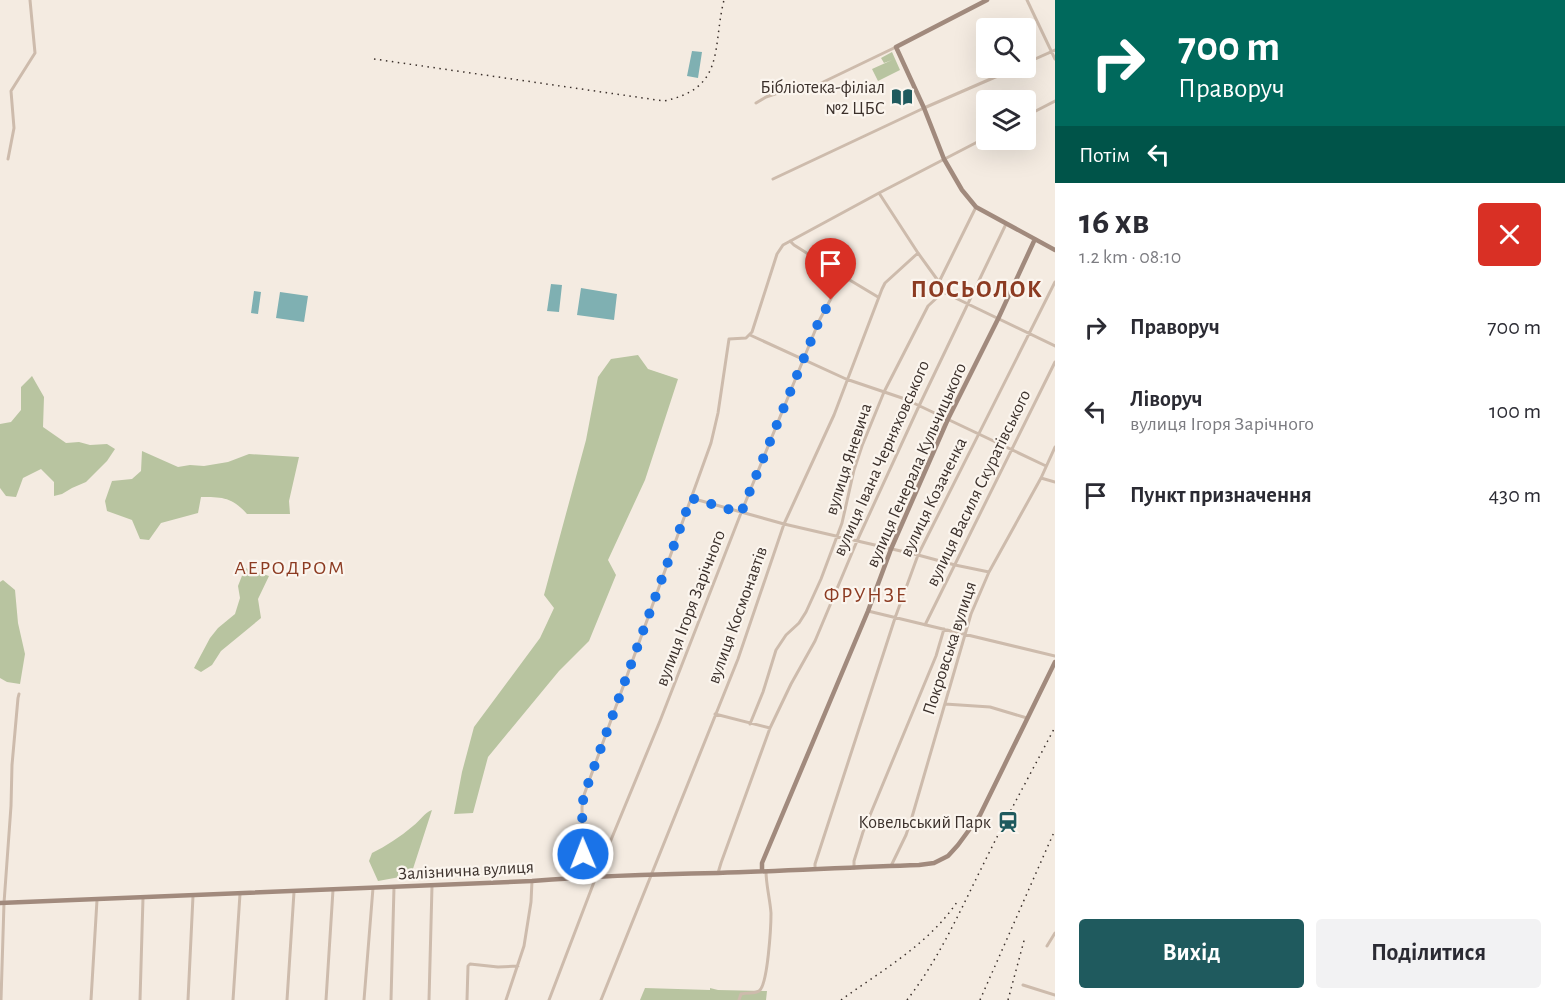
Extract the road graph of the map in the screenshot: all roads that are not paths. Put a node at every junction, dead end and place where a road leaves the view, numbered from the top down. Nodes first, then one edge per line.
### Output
1 (30, 0) edge
2 (987, 0) edge
3 (1028, 0) edge
4 (896, 47) junction
5 (1053, 51) edge
6 (1036, 59) edge
7 (1055, 59) edge
8 (993, 78) edge
9 (1055, 101) edge
10 (756, 102) dead end
11 (924, 108) junction
12 (1036, 111) edge
13 (976, 142) edge
14 (8, 159) dead end
15 (944, 159) junction
16 (773, 179) dead end
17 (879, 193) junction
18 (976, 207) junction
19 (1006, 224) junction
20 (1035, 239) junction
21 (790, 241) junction
22 (1055, 250) edge
23 (918, 253) junction
24 (843, 276) junction
25 (939, 282) junction
26 (1055, 282) edge
27 (943, 292) junction
28 (879, 297) junction
29 (968, 304) junction
30 (998, 319) junction
31 (1030, 334) junction
32 (750, 335) junction
33 (1055, 346) edge
34 (803, 360) junction
35 (1055, 362) edge
36 (846, 379) junction
37 (884, 392) junction
38 (919, 406) junction
39 (948, 419) junction
40 (979, 434) junction
41 (1055, 447) edge
42 (1012, 450) junction
43 (1046, 466) junction
44 (1041, 478) junction
45 (1055, 482) edge
46 (691, 498) junction
47 (741, 513) junction
48 (784, 524) junction
49 (837, 536) junction
50 (857, 541) junction
51 (891, 549) junction
52 (918, 555) junction
53 (955, 565) junction
54 (989, 572) junction
55 (867, 611) junction
56 (895, 618) junction
57 (925, 625) junction
58 (944, 629) junction
59 (966, 634) junction
60 (1055, 656) edge
61 (1055, 662) edge
62 (19, 694) dead end
63 (945, 704) junction
64 (715, 714) junction
65 (1028, 719) junction
66 (750, 724) junction
67 (770, 728) junction
68 (891, 866) junction
69 (854, 868) junction
70 (815, 869) junction
71 (764, 871) junction
72 (718, 873) junction
73 (651, 874) junction
74 (583, 877) junction
75 (596, 877) junction
76 (532, 881) junction
77 (432, 885) junction
78 (394, 887) junction
79 (373, 888) junction
80 (333, 890) junction
81 (294, 892) junction
82 (240, 894) junction
83 (193, 896) junction
84 (143, 897) junction
85 (97, 900) junction
86 (2, 903) edge
87 (1055, 933) edge
88 (1047, 946) dead end
89 (518, 966) junction
90 (1023, 985) dead end
91 (1055, 995) edge
92 (1, 1000) edge
93 (91, 1000) edge
94 (140, 1000) edge
95 (188, 1000) edge
96 (233, 1000) edge
97 (287, 1000) edge
98 (326, 1000) edge
99 (364, 1000) edge
100 (391, 1000) edge
101 (429, 1000) edge
102 (467, 1000) edge
103 (506, 1000) edge
104 (549, 1000) edge
105 (601, 1000) edge
106 (739, 1000) edge

1 - 14 street
2 - 4 street
3 - 5 street
4 - 10 street
4 - 11 street
5 - 6 street
5 - 7 street
8 - 11 street
9 - 12 street
11 - 15 street
11 - 16 street
13 - 15 street
15 - 17 street
15 - 18 street
17 - 21 street
17 - 23 street
18 - 19 street
18 - 25 street
19 - 20 street
19 - 29 street, вулиця Івана Черняховського
20 - 22 street
20 - 30 street, вулиця Генерала Кульчицького
21 - 24 street
21 - 32 street
23 - 25 street
23 - 28 street, вулиця Космонавтів
24 - 28 street
24 - 34 street, вулиця Ігоря Зарічного
25 - 27 street
26 - 31 street, вулиця Козаченка
27 - 29 street
27 - 37 street, вулиця Яневича
28 - 36 street, вулиця Космонавтів
29 - 30 street
29 - 38 street, вулиця Івана Черняховського
30 - 31 street
30 - 39 street, вулиця Генерала Кульчицького
31 - 33 street
31 - 40 street, вулиця Козаченка
32 - 34 street
32 - 46 street
34 - 36 street
34 - 47 street, вулиця Ігоря Зарічного
35 - 42 street, вулиця Василя Скуратівського
36 - 37 street
36 - 48 street, вулиця Космонавтів
37 - 38 street
37 - 49 street, вулиця Яневича
38 - 39 street
38 - 50 street, вулиця Івана Черняховського
39 - 40 street
39 - 51 street, вулиця Генерала Кульчицького
40 - 42 street
40 - 52 street, вулиця Козаченка
41 - 43 street, Покровська вулиця
42 - 43 street
42 - 53 street, вулиця Василя Скуратівського
43 - 44 street, Покровська вулиця
44 - 45 street
44 - 54 street, Покровська вулиця
46 - 47 street
46 - 74 street
47 - 48 street
47 - 75 street, вулиця Ігоря Зарічного
48 - 49 street
48 - 64 street, вулиця Космонавтів
49 - 50 street
49 - 66 street, вулиця Яневича
50 - 51 street
50 - 67 street, вулиця Івана Черняховського
51 - 52 street
51 - 55 street, вулиця Генерала Кульчицького
52 - 53 street
52 - 56 street, вулиця Козаченка
53 - 54 street
53 - 57 street, вулиця Василя Скуратівського
54 - 59 street, Покровська вулиця
55 - 56 street
55 - 71 street, вулиця Генерала Кульчицького
56 - 57 street
56 - 70 street, вулиця Козаченка
57 - 58 street
58 - 59 street
58 - 69 street
59 - 60 street
59 - 63 street, Покровська вулиця
61 - 65 street
62 - 86 street
63 - 65 street
63 - 68 street, Покровська вулиця
64 - 66 street
64 - 73 street, вулиця Космонавтів
65 - 68 street, Залізнична вулиця
66 - 67 street
67 - 72 street, вулиця Івана Черняховського
68 - 69 street, Залізнична вулиця
69 - 70 street, Залізнична вулиця
70 - 71 street, Залізнична вулиця
71 - 72 street, Залізнична вулиця
71 - 106 street
72 - 73 street, Залізнична вулиця
73 - 75 street, Залізнична вулиця
73 - 105 street, вулиця Космонавтів
74 - 75 street, Залізнична вулиця
74 - 76 street, Залізнична вулиця
75 - 104 street, вулиця Ігоря Зарічного
76 - 77 street, Залізнична вулиця
76 - 89 street
77 - 78 street, Залізнична вулиця
77 - 101 street
78 - 79 street, Залізнична вулиця
78 - 100 street
79 - 80 street, Залізнична вулиця
79 - 99 street
80 - 81 street, Залізнична вулиця
80 - 98 street
81 - 82 street, Залізнична вулиця
81 - 97 street
82 - 83 street, Залізнична вулиця
82 - 96 street
83 - 84 street, Залізнична вулиця
83 - 95 street
84 - 85 street, Залізнична вулиця
84 - 94 street
85 - 86 street, Залізнична вулиця
85 - 93 street
86 - 92 street
87 - 88 street
89 - 102 street
89 - 103 street
90 - 91 street

